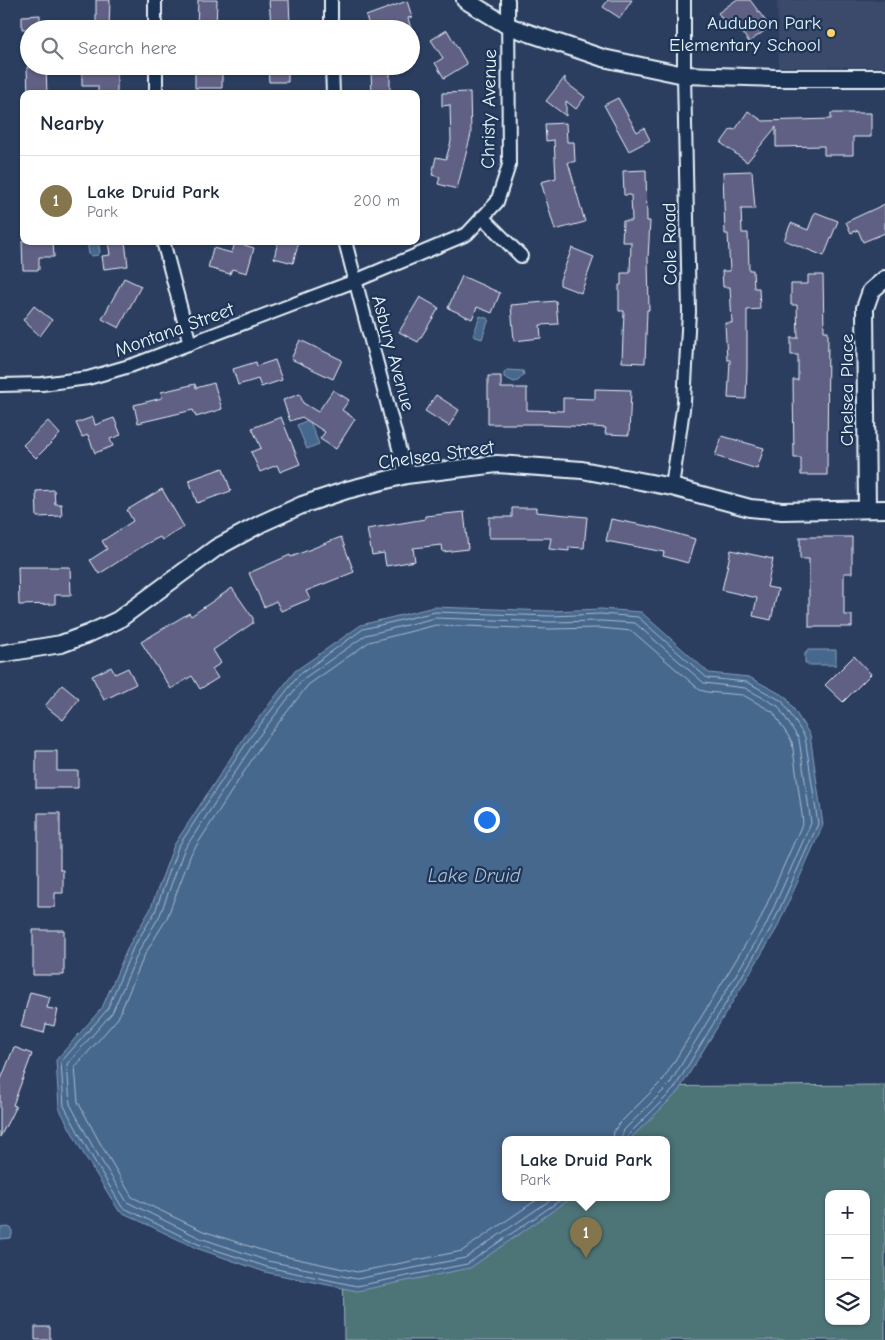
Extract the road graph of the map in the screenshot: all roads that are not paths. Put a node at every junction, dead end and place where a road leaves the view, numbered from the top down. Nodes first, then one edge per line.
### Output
1 (155, 0) edge
2 (331, 0) edge
3 (465, 0) edge
4 (508, 0) edge
5 (684, 0) edge
6 (155, 20) edge
7 (332, 20) edge
8 (508, 26) junction
9 (156, 75) edge
10 (332, 75) edge
11 (684, 75) junction
12 (885, 78) edge
13 (156, 90) edge
14 (333, 90) edge
15 (482, 217) junction
16 (164, 245) edge
17 (345, 245) edge
18 (521, 256) dead end
19 (885, 278) edge
20 (355, 281) junction
21 (190, 344) junction
22 (0, 385) edge
23 (406, 475) junction
24 (672, 487) junction
25 (867, 509) junction
26 (885, 509) edge
27 (0, 654) edge

1 - 6 street
2 - 7 street
3 - 8 street
4 - 8 street, Christy Avenue
5 - 11 street, Cole Road
8 - 11 street
8 - 15 street, Christy Avenue
9 - 13 street
10 - 14 street
11 - 12 street
11 - 24 street, Cole Road
15 - 18 street
15 - 20 street, Christy Avenue
16 - 21 street
17 - 20 street, Asbury Avenue
19 - 25 street, Chelsea Place
20 - 21 street, Montana Street
20 - 23 street, Asbury Avenue
21 - 22 street, Montana Street
23 - 24 street, Chelsea Street
23 - 27 street, Chelsea Street
24 - 25 street, Chelsea Street
25 - 26 street, Chelsea Street

